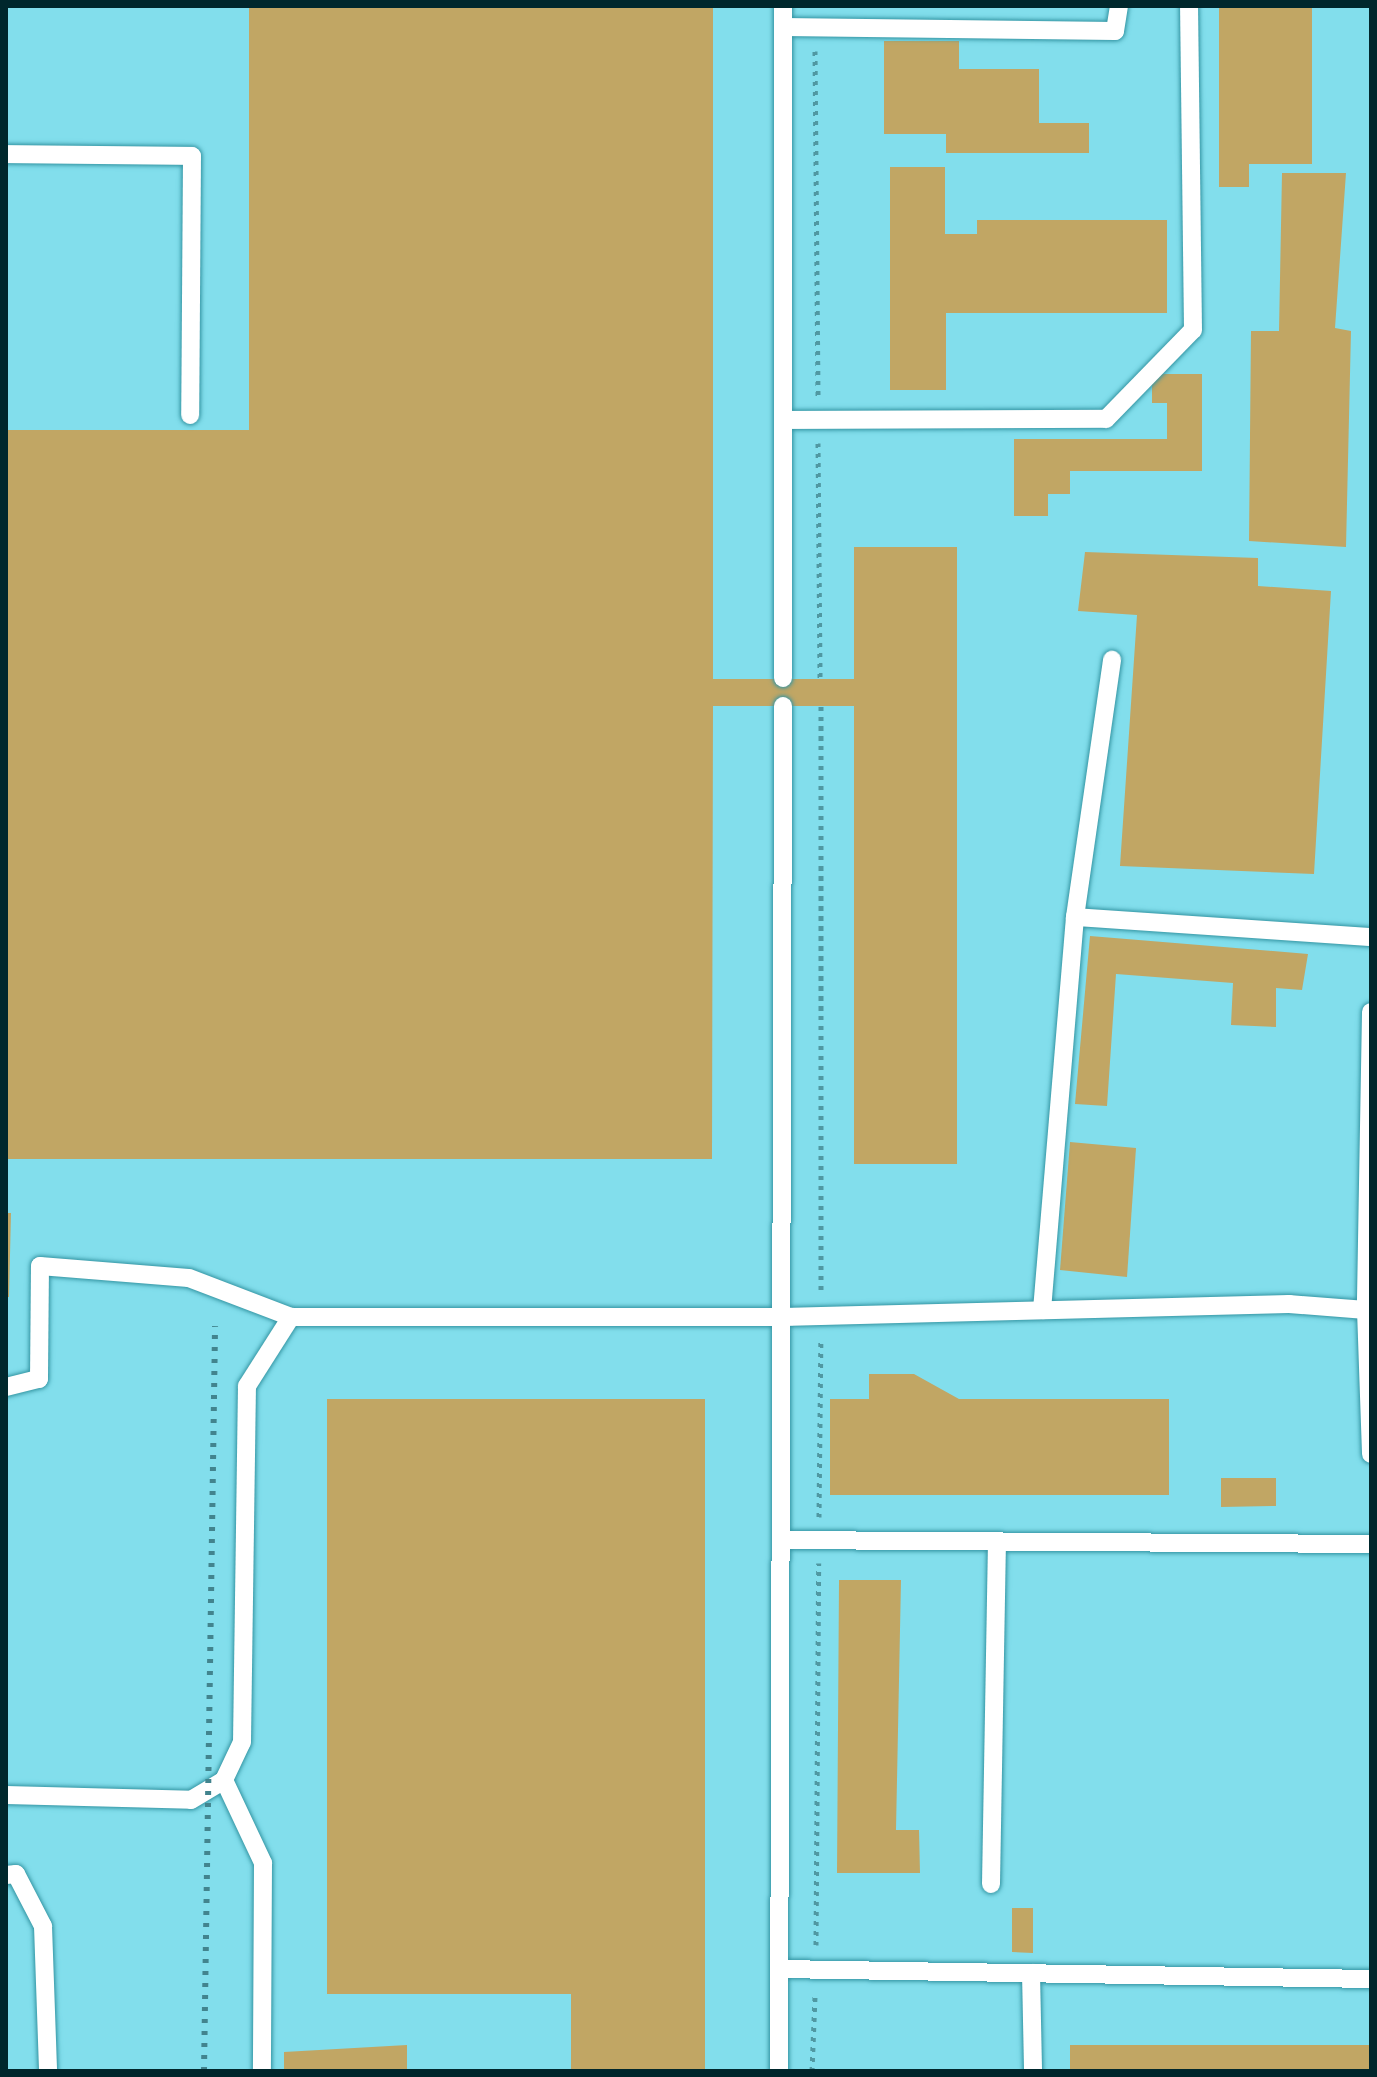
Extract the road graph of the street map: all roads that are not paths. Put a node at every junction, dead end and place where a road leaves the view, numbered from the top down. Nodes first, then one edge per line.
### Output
1 (783, 6) edge
2 (1119, 6) edge
3 (1189, 6) edge
4 (783, 27) junction
5 (6, 154) edge
6 (190, 415) dead end
7 (783, 420) junction
8 (1112, 660) dead end
9 (783, 678) dead end
10 (783, 706) dead end
11 (1075, 917) junction
12 (1371, 937) edge
13 (1371, 1012) edge
14 (1042, 1310) junction
15 (1369, 1312) edge
16 (291, 1317) junction
17 (782, 1317) junction
18 (6, 1387) edge
19 (1371, 1454) edge
20 (782, 1540) junction
21 (997, 1541) junction
22 (1371, 1544) edge
23 (224, 1780) junction
24 (6, 1795) edge
25 (6, 1875) edge
26 (991, 1884) dead end
27 (780, 1969) junction
28 (1031, 1973) junction
29 (1371, 1979) edge
30 (48, 2071) edge
31 (262, 2071) edge
32 (779, 2071) edge
33 (1033, 2071) edge

1 - 4 lane
2 - 4 lane
3 - 7 lane
4 - 7 lane
5 - 6 lane
7 - 9 lane
8 - 11 lane
10 - 17 lane
11 - 12 lane
11 - 14 lane
13 - 15 lane
14 - 15 lane
14 - 17 lane
15 - 19 lane
16 - 17 lane
16 - 18 lane
16 - 23 lane
17 - 20 lane
20 - 21 lane
20 - 27 lane
21 - 22 lane
21 - 26 lane
23 - 24 lane
23 - 31 lane
25 - 30 lane
27 - 28 lane
27 - 32 lane
28 - 29 lane
28 - 33 lane

